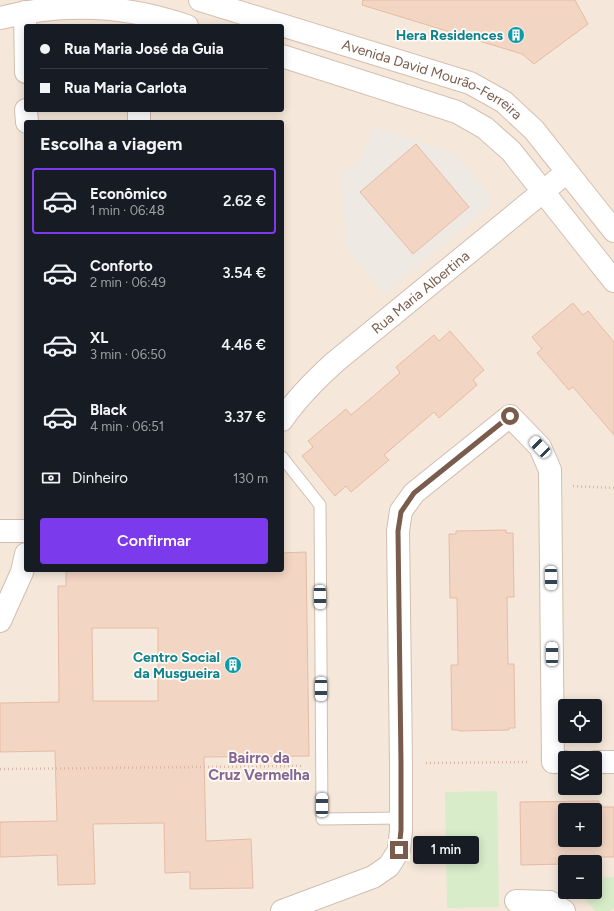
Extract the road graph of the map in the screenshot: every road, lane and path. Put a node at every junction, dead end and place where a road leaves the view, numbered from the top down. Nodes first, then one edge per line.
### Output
1 (200, 0) edge
2 (25, 12) junction
3 (0, 18) edge
4 (25, 24) edge
5 (180, 24) edge
6 (279, 24) edge
7 (284, 26) edge
8 (284, 57) edge
9 (567, 172) junction
10 (542, 192) junction
11 (614, 231) edge
12 (614, 281) edge
13 (284, 417) edge
14 (284, 460) edge
15 (551, 486) junction
16 (614, 488) edge
17 (0, 531) edge
18 (24, 531) edge
19 (24, 563) edge
20 (0, 621) edge
21 (559, 751) edge
22 (558, 762) edge
23 (602, 762) edge
24 (614, 762) edge
25 (401, 763) junction
26 (322, 765) junction
27 (0, 769) edge
28 (401, 818) junction
29 (516, 901) dead end
30 (282, 911) edge
31 (564, 911) edge

1 - 6 street, Avenida David Mourão-Ferreira
2 - 3 street
2 - 4 street
2 - 5 street
7 - 9 street, Avenida David Mourão-Ferreira
8 - 10 street, Avenida David Mourão-Ferreira
9 - 10 street, Rua Maria Albertina
9 - 11 street, Avenida David Mourão-Ferreira
10 - 12 street, Avenida David Mourão-Ferreira
10 - 13 street, Rua Maria Albertina
14 - 26 lane
15 - 16 path
15 - 21 street
15 - 25 street
17 - 18 street
19 - 20 street
22 - 25 path
23 - 24 street
25 - 28 street
26 - 27 path
26 - 28 lane
28 - 30 street
29 - 31 street

